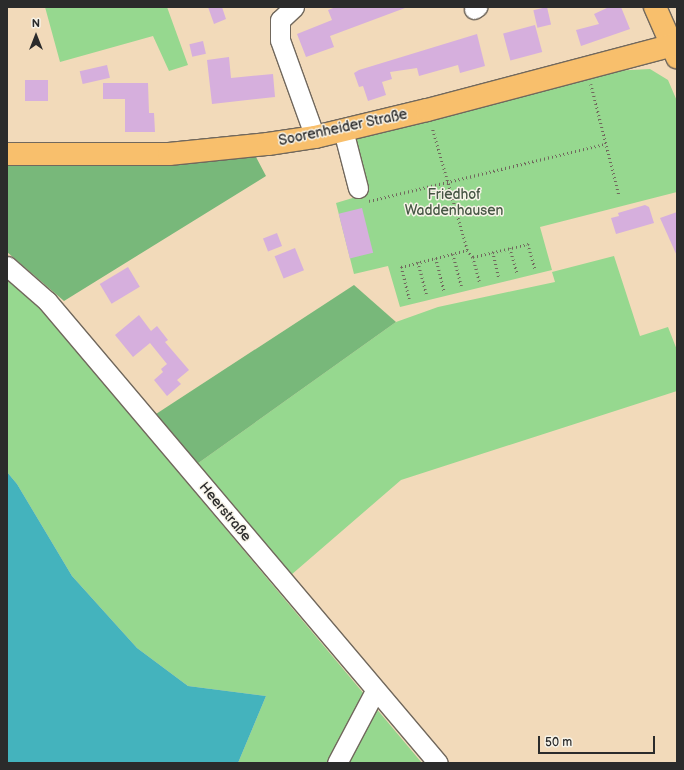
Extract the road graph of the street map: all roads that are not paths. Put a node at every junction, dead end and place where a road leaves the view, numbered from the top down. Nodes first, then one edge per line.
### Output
1 (294, 7) edge
2 (655, 7) edge
3 (675, 49) edge
4 (342, 130) junction
5 (315, 137) junction
6 (7, 154) edge
7 (358, 188) road end
8 (7, 266) edge
9 (375, 691) junction
10 (337, 763) edge
11 (438, 763) edge

1 - 5 street
2 - 3 main road
3 - 4 main road, Soorenheider Straße
4 - 5 main road, Soorenheider Straße
4 - 7 street
5 - 6 main road, Soorenheider Straße
8 - 9 street, Heerstraße
9 - 10 street
9 - 11 street, Heerstraße

